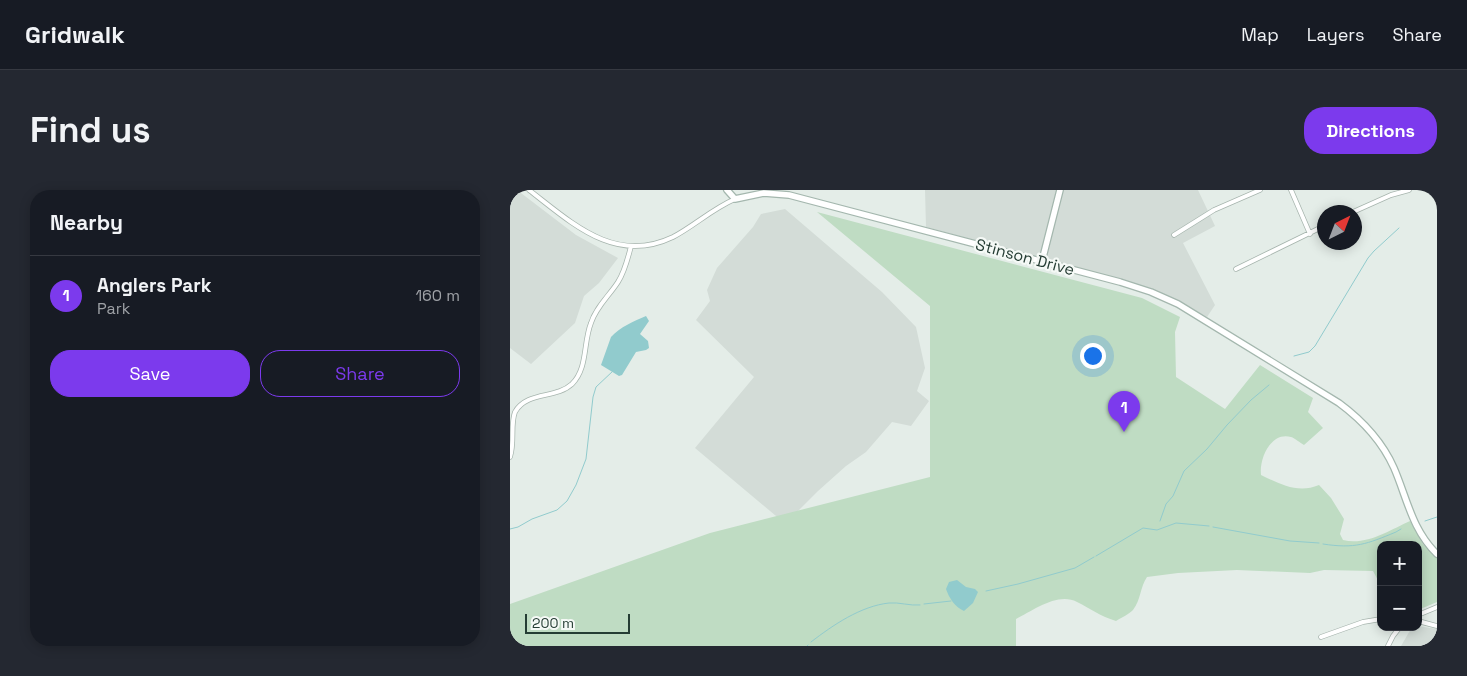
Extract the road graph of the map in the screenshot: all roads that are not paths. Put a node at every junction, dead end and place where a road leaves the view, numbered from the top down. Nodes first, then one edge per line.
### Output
1 (530, 190) edge
2 (727, 190) edge
3 (1060, 190) edge
4 (1260, 190) edge
5 (1291, 190) edge
6 (1408, 190) edge
7 (735, 199) junction
8 (1362, 208) edge
9 (1317, 230) edge
10 (1310, 234) junction
11 (1174, 235) dead end
12 (631, 246) junction
13 (1042, 261) junction
14 (1236, 270) dead end
15 (510, 457) edge
16 (1437, 554) edge
17 (1437, 607) edge
18 (1422, 613) edge
19 (1377, 619) edge
20 (1422, 622) edge
21 (1437, 626) edge
22 (1397, 631) edge
23 (1321, 636) dead end
24 (1388, 646) edge

1 - 12 street, Stinson Drive
2 - 7 street
3 - 13 street
4 - 11 street
5 - 10 street
6 - 8 street
7 - 12 street, Stinson Drive
7 - 13 street, Stinson Drive
9 - 10 street
10 - 14 street
12 - 15 street
13 - 16 street, Stinson Drive
17 - 18 street
19 - 23 street
20 - 21 street
22 - 24 street

